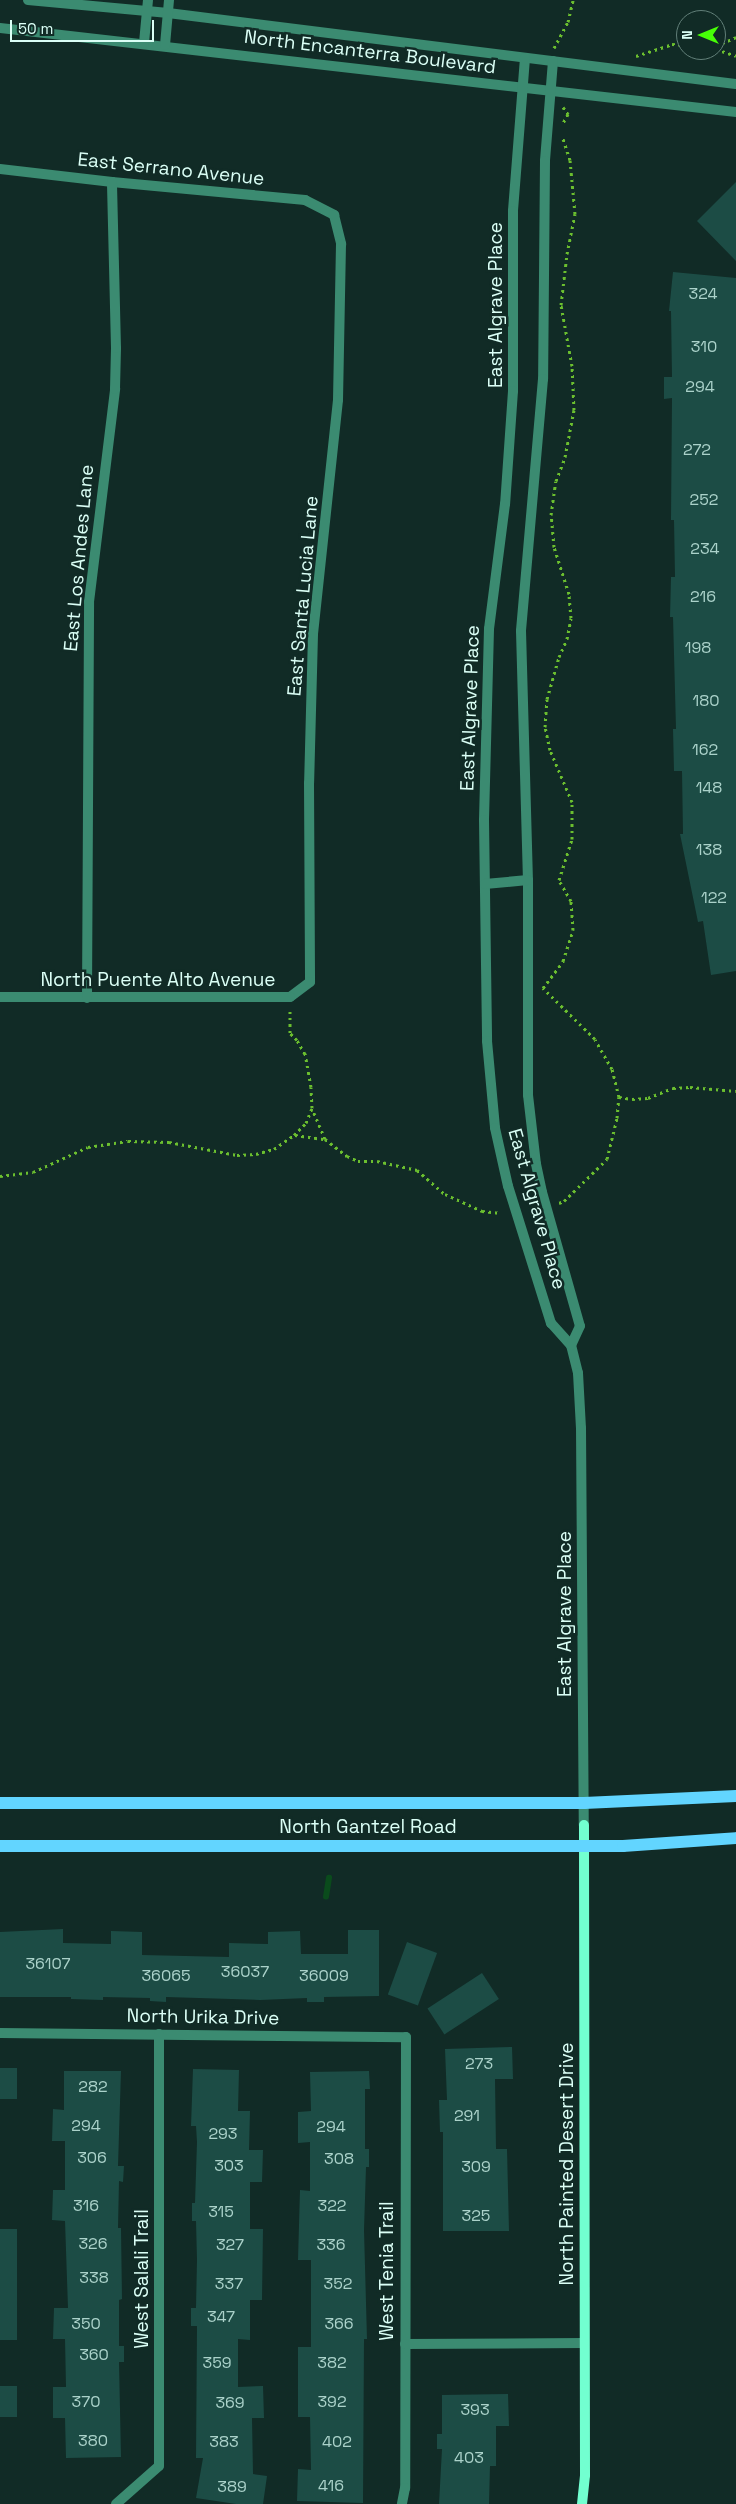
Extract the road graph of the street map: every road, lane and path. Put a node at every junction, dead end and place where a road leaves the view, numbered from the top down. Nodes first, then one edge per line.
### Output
1 (28, 0) edge
2 (148, 0) edge
3 (169, 0) edge
4 (573, 0) edge
5 (147, 12) junction
6 (168, 13) junction
7 (0, 28) edge
8 (144, 43) junction
9 (676, 44) edge
10 (165, 45) junction
11 (525, 58) junction
12 (553, 60) junction
13 (626, 70) junction
14 (736, 84) edge
15 (523, 88) junction
16 (550, 90) junction
17 (736, 112) edge
18 (0, 169) edge
19 (112, 182) junction
20 (334, 215) joint
21 (528, 880) junction
22 (485, 884) junction
23 (310, 982) joint
24 (0, 997) edge
25 (290, 997) junction
26 (87, 998) junction
27 (736, 1091) edge
28 (619, 1097) junction
29 (312, 1108) junction
30 (294, 1135) junction
31 (325, 1139) junction
32 (0, 1176) edge
33 (546, 1207) junction
34 (517, 1213) junction
35 (571, 1345) junction
36 (736, 1796) edge
37 (0, 1803) edge
38 (584, 1803) junction
39 (584, 1825) joint
40 (736, 1838) edge
41 (0, 1846) edge
42 (584, 1846) junction
43 (0, 2033) edge
44 (159, 2034) junction
45 (406, 2037) joint
46 (584, 2343) junction
47 (405, 2344) junction
48 (116, 2504) edge
49 (402, 2504) edge
50 (582, 2504) edge

1 - 5 street, North Encanterra Boulevard
2 - 5 street
3 - 6 street
4 - 12 path
5 - 6 street, North Encanterra Boulevard
5 - 8 street
6 - 10 street
6 - 11 street, North Encanterra Boulevard
7 - 8 street, North Encanterra Boulevard
8 - 10 street, North Encanterra Boulevard
9 - 13 path
10 - 15 street, North Encanterra Boulevard
11 - 12 street, North Encanterra Boulevard
11 - 15 street, East Algrave Place
12 - 13 street, North Encanterra Boulevard
12 - 16 street, East Algrave Place
13 - 14 street, North Encanterra Boulevard
15 - 16 street, North Encanterra Boulevard
15 - 22 street, East Algrave Place
16 - 17 street, North Encanterra Boulevard
16 - 21 street, East Algrave Place
16 - 28 path
18 - 19 street, East Serrano Avenue
19 - 20 street, East Serrano Avenue
19 - 26 street, East Los Andes Lane
20 - 23 street, East Santa Lucia Lane
21 - 22 street
21 - 33 street, East Algrave Place
22 - 34 street, East Algrave Place
23 - 25 street, North Puente Alto Avenue
24 - 26 street, North Puente Alto Avenue
25 - 26 street, North Puente Alto Avenue
25 - 29 path
27 - 28 path
28 - 33 path
29 - 30 path
29 - 31 path
30 - 31 path
30 - 32 path
31 - 34 path
33 - 35 street, East Algrave Place
34 - 35 street, East Algrave Place
35 - 38 street, East Algrave Place
36 - 38 main road, North Gantzel Road
37 - 38 main road, North Gantzel Road
38 - 39 street, East Algrave Place
39 - 42 street, North Painted Desert Drive
40 - 42 main road, North Gantzel Road
41 - 42 main road, North Gantzel Road
42 - 46 street, North Painted Desert Drive
43 - 44 street, North Urika Drive
44 - 45 street, North Urika Drive
44 - 48 street, West Salali Trail
45 - 47 street, West Tenia Trail
46 - 47 street
46 - 50 street, North Painted Desert Drive
47 - 49 street, West Tenia Trail

